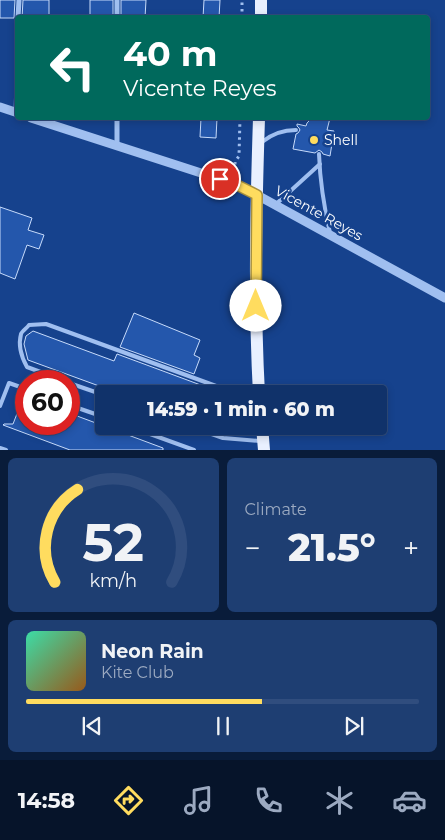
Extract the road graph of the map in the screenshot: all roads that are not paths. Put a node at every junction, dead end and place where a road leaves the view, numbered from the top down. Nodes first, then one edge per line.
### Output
1 (19, 0) edge
2 (117, 0) edge
3 (261, 0) edge
4 (18, 15) edge
5 (117, 15) edge
6 (261, 15) edge
7 (0, 107) edge
8 (15, 112) edge
9 (37, 120) edge
10 (117, 120) edge
11 (258, 120) edge
12 (296, 130) dead end
13 (117, 145) junction
14 (258, 148) junction
15 (319, 154) dead end
16 (320, 164) junction
17 (257, 195) junction
18 (275, 205) junction
19 (330, 236) junction
20 (445, 298) edge
21 (35, 370) edge
22 (15, 385) edge
23 (213, 385) edge
24 (259, 385) edge
25 (80, 387) edge
26 (95, 392) edge
27 (0, 406) edge
28 (80, 409) edge
29 (95, 414) edge
30 (153, 435) edge
31 (214, 435) edge
32 (262, 447) edge
33 (0, 448) edge
34 (6, 450) edge
35 (194, 450) edge

1 - 4 street
2 - 5 street
3 - 6 main road
7 - 8 street
9 - 13 street, Vicente Reyes
10 - 13 street
11 - 14 main road
12 - 14 lane
13 - 17 street, Vicente Reyes
14 - 17 main road
15 - 16 lane
16 - 18 lane
16 - 19 lane
17 - 18 street, Vicente Reyes
17 - 24 main road
18 - 19 street, Vicente Reyes
19 - 20 street, Vicente Reyes
21 - 23 lane
22 - 27 lane
25 - 26 lane
28 - 29 lane
30 - 35 lane
31 - 32 lane
33 - 34 lane

